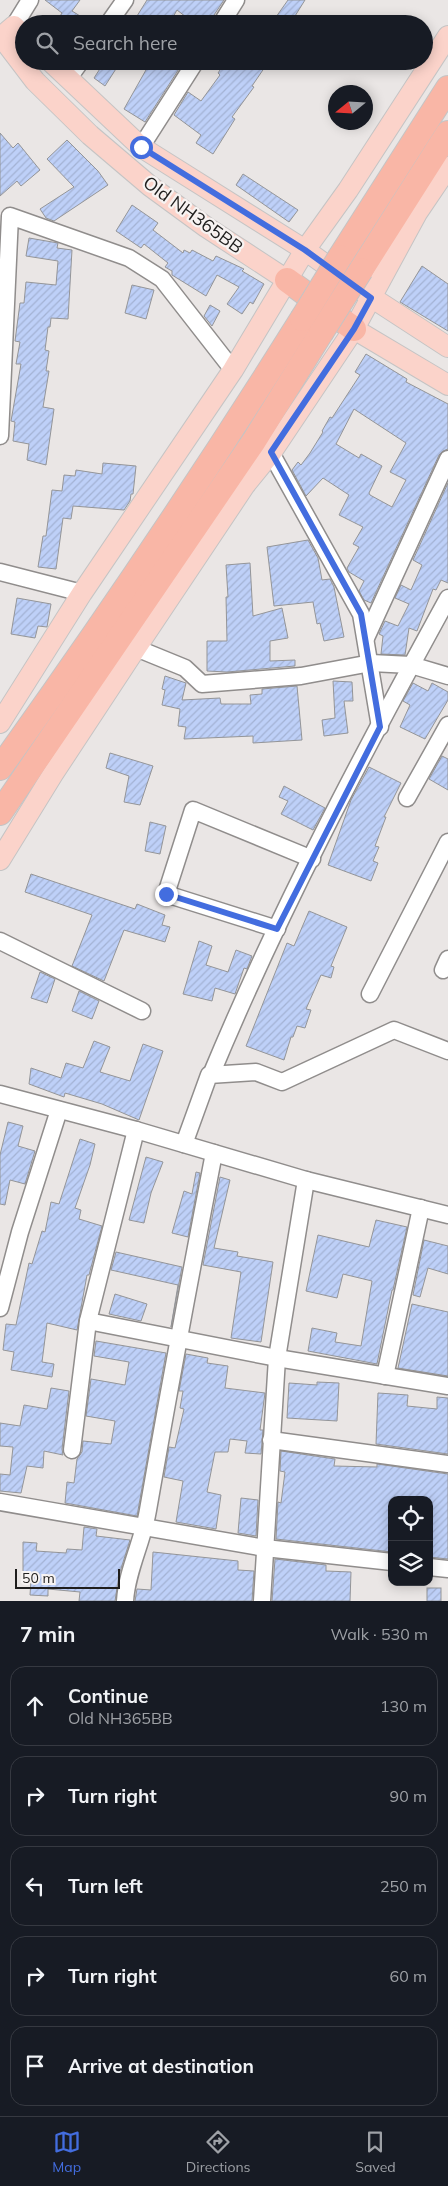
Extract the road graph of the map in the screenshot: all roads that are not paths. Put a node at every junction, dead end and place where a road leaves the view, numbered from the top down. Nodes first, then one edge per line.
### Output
1 (30, 0) edge
2 (125, 0) edge
3 (236, 0) edge
4 (21, 15) edge
5 (114, 15) edge
6 (227, 15) edge
7 (448, 36) edge
8 (433, 59) edge
9 (30, 70) edge
10 (59, 70) edge
11 (74, 70) edge
12 (190, 70) edge
13 (426, 70) edge
14 (68, 79) junction
15 (448, 88) edge
16 (448, 133) edge
17 (141, 147) junction
18 (448, 167) edge
19 (5, 216) edge
20 (305, 250) junction
21 (287, 280) junction
22 (371, 298) junction
23 (354, 329) junction
24 (448, 347) edge
25 (232, 370) junction
26 (448, 385) edge
27 (0, 436) edge
28 (271, 452) junction
29 (448, 459) edge
30 (0, 572) edge
31 (82, 593) junction
32 (448, 598) edge
33 (366, 638) junction
34 (136, 648) junction
35 (371, 663) junction
36 (411, 665) junction
37 (448, 676) edge
38 (1, 720) edge
39 (448, 726) edge
40 (380, 727) junction
41 (0, 768) edge
42 (407, 798) dead end
43 (0, 813) edge
44 (448, 842) edge
45 (312, 858) junction
46 (0, 860) edge
47 (277, 929) junction
48 (0, 941) edge
49 (370, 994) dead end
50 (142, 1011) dead end
51 (448, 1051) edge
52 (211, 1075) junction
53 (0, 1094) edge
54 (59, 1110) junction
55 (136, 1130) junction
56 (184, 1144) junction
57 (214, 1153) junction
58 (306, 1180) junction
59 (421, 1208) junction
60 (448, 1215) edge
61 (0, 1308) edge
62 (88, 1321) junction
63 (178, 1339) junction
64 (277, 1358) junction
65 (385, 1376) junction
66 (448, 1386) edge
67 (271, 1440) junction
68 (72, 1450) dead end
69 (448, 1464) edge
70 (0, 1502) edge
71 (145, 1527) junction
72 (265, 1548) junction
73 (388, 1562) edge
74 (433, 1567) edge
75 (448, 1569) edge
76 (125, 1601) edge
77 (262, 1601) edge

1 - 4 street
2 - 5 street
3 - 6 street
7 - 8 main road
9 - 21 main road, Old NH365BB
10 - 14 main road, Old NH365BB
11 - 14 street
12 - 17 street
13 - 20 main road
14 - 17 main road, Old NH365BB
15 - 41 highway, bridge
16 - 43 highway, bridge
17 - 20 main road, Old NH365BB
18 - 22 main road
19 - 25 street
19 - 27 street
20 - 21 main road
20 - 22 main road, Old NH365BB
21 - 23 highway
21 - 25 main road
22 - 23 main road
22 - 24 main road, Old NH365BB
23 - 26 main road
23 - 28 main road
25 - 31 main road
28 - 33 street
28 - 34 main road
29 - 33 street
30 - 31 street
31 - 38 main road
32 - 36 street
33 - 35 street
34 - 35 street
34 - 46 main road
35 - 36 street
35 - 40 street
36 - 37 street
36 - 40 street
39 - 42 street
40 - 45 street
44 - 49 street
45 - 47 street
45 - 47 street
47 - 52 street
48 - 50 street
51 - 52 street
52 - 56 street
53 - 54 street
54 - 55 street
54 - 61 street
55 - 56 street
55 - 62 street
56 - 57 street
57 - 58 street
57 - 63 street
58 - 59 street
58 - 64 street
59 - 60 street
59 - 65 street
62 - 63 street
62 - 68 street
63 - 64 street
63 - 71 street
64 - 65 street
64 - 67 street
65 - 66 street
67 - 69 street
67 - 72 street
70 - 71 street
71 - 72 street
71 - 76 street
72 - 73 street
72 - 77 street
74 - 75 street

